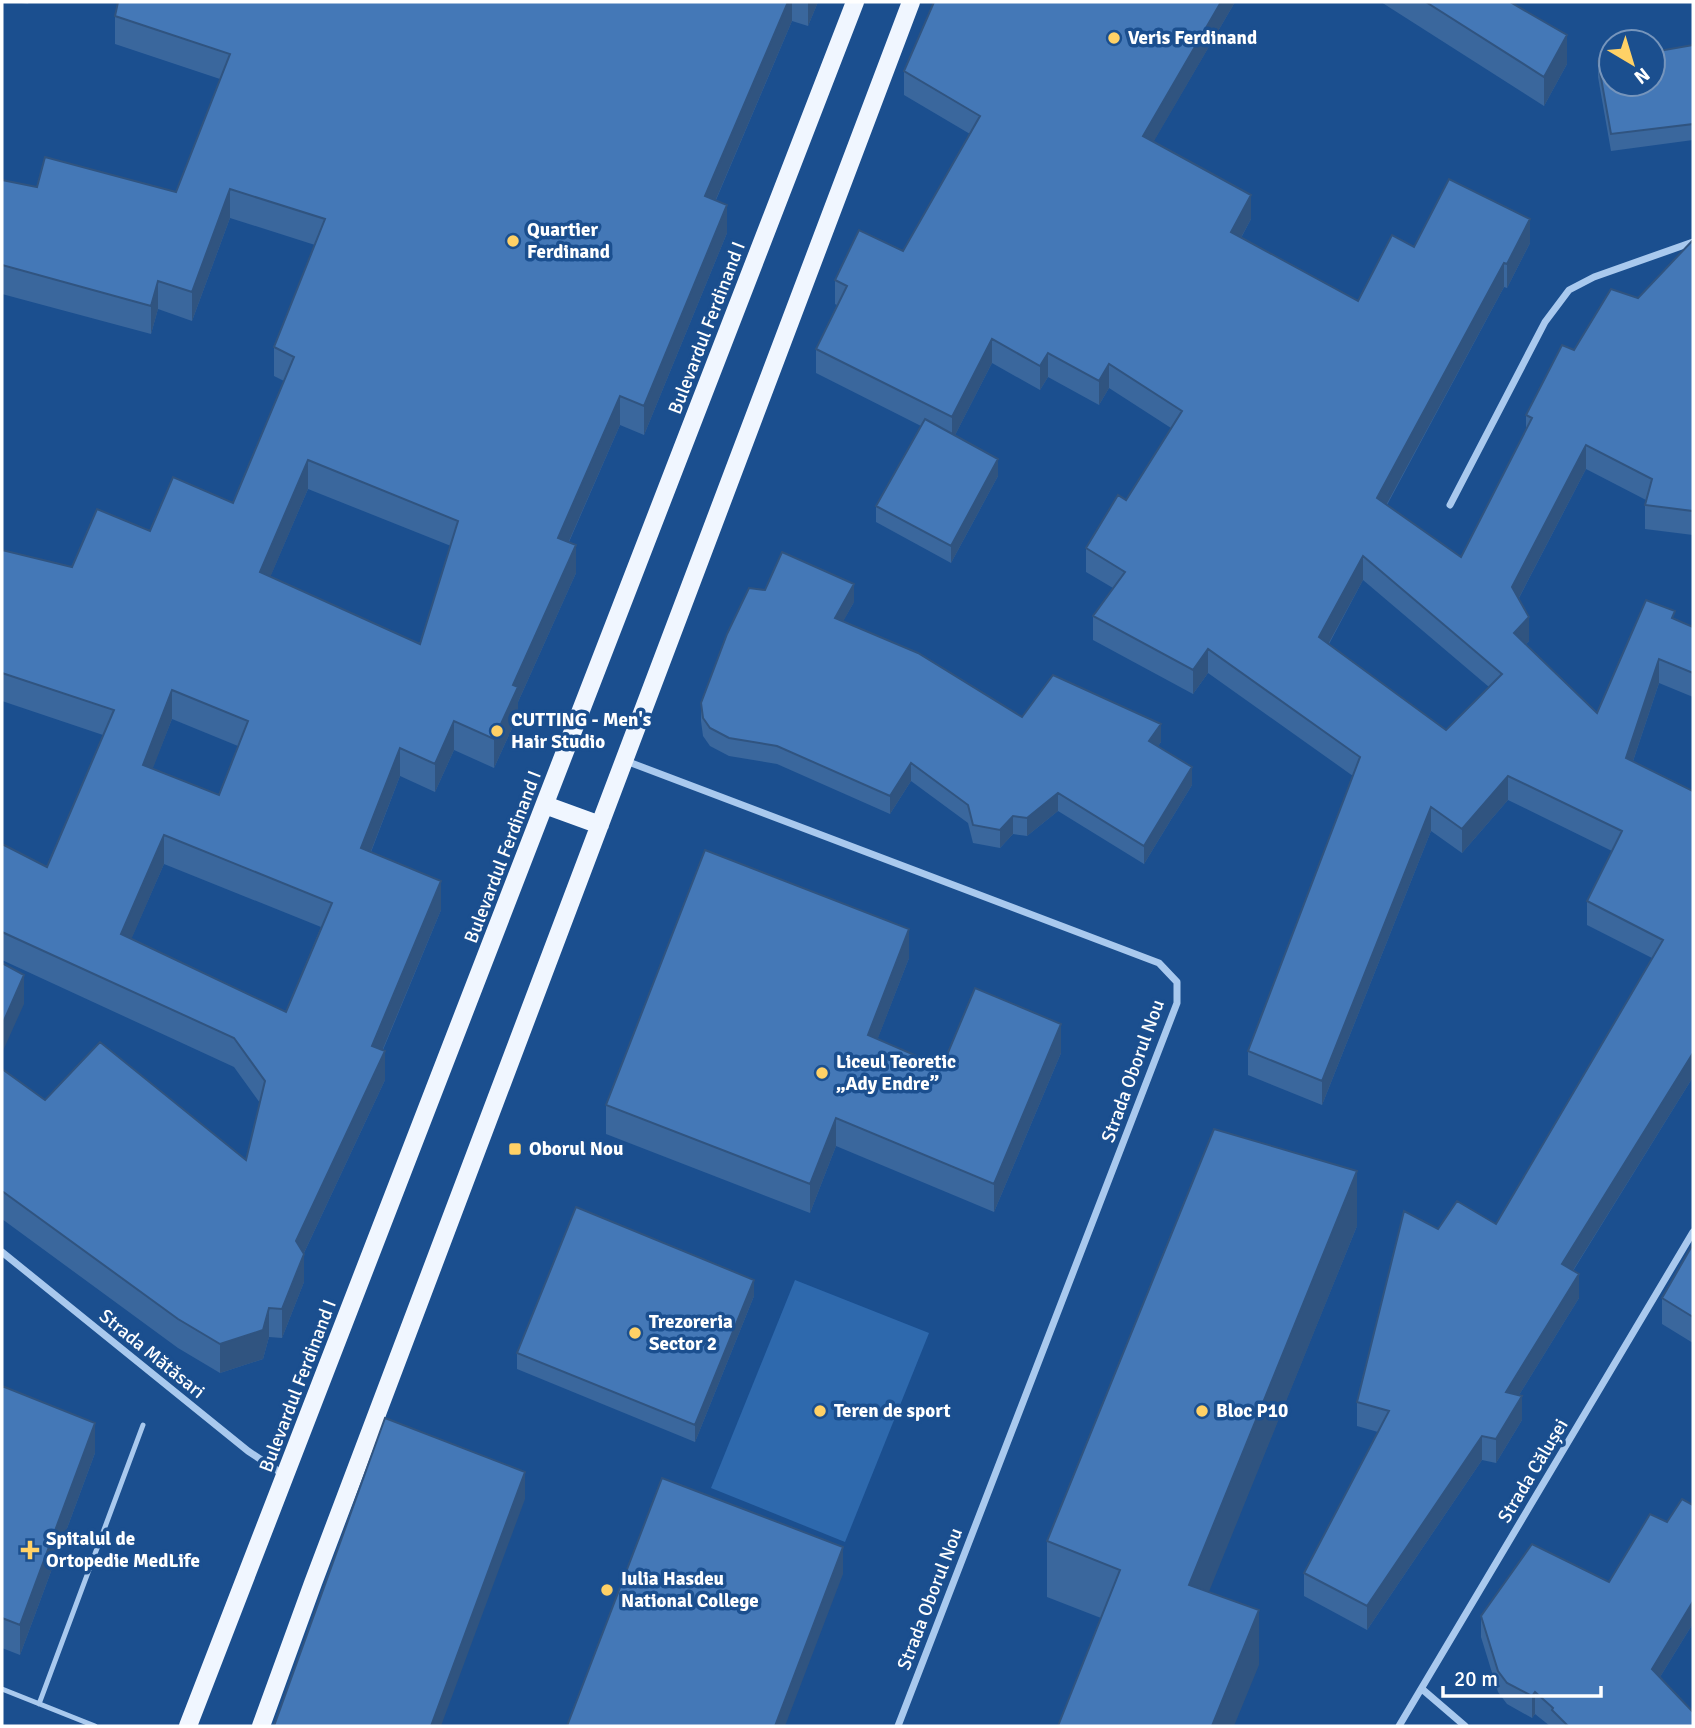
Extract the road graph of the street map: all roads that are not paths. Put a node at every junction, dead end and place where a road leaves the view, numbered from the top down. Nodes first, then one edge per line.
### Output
1 (855, 2) edge
2 (911, 2) edge
3 (1693, 242) edge
4 (1450, 505) dead end
5 (625, 760) junction
6 (545, 806) junction
7 (600, 825) junction
8 (1693, 1232) edge
9 (2, 1252) edge
10 (143, 1425) dead end
11 (286, 1476) junction
12 (2, 1689) edge
13 (1422, 1689) junction
14 (39, 1704) junction
15 (95, 1726) edge
16 (188, 1726) edge
17 (261, 1726) edge
18 (898, 1726) edge
19 (1399, 1726) edge
20 (1465, 1726) edge

1 - 6 main road, Bulevardul Ferdinand I
2 - 5 main road
3 - 4 street
5 - 7 main road
5 - 18 street, Strada Oborul Nou
6 - 7 main road
6 - 11 main road, Bulevardul Ferdinand I
7 - 17 main road
8 - 13 street, Strada Călușei
9 - 11 street, Strada Mătăsari
10 - 14 lane
11 - 16 main road, Bulevardul Ferdinand I
12 - 14 lane
13 - 19 street, Strada Călușei
13 - 20 street
14 - 15 lane

